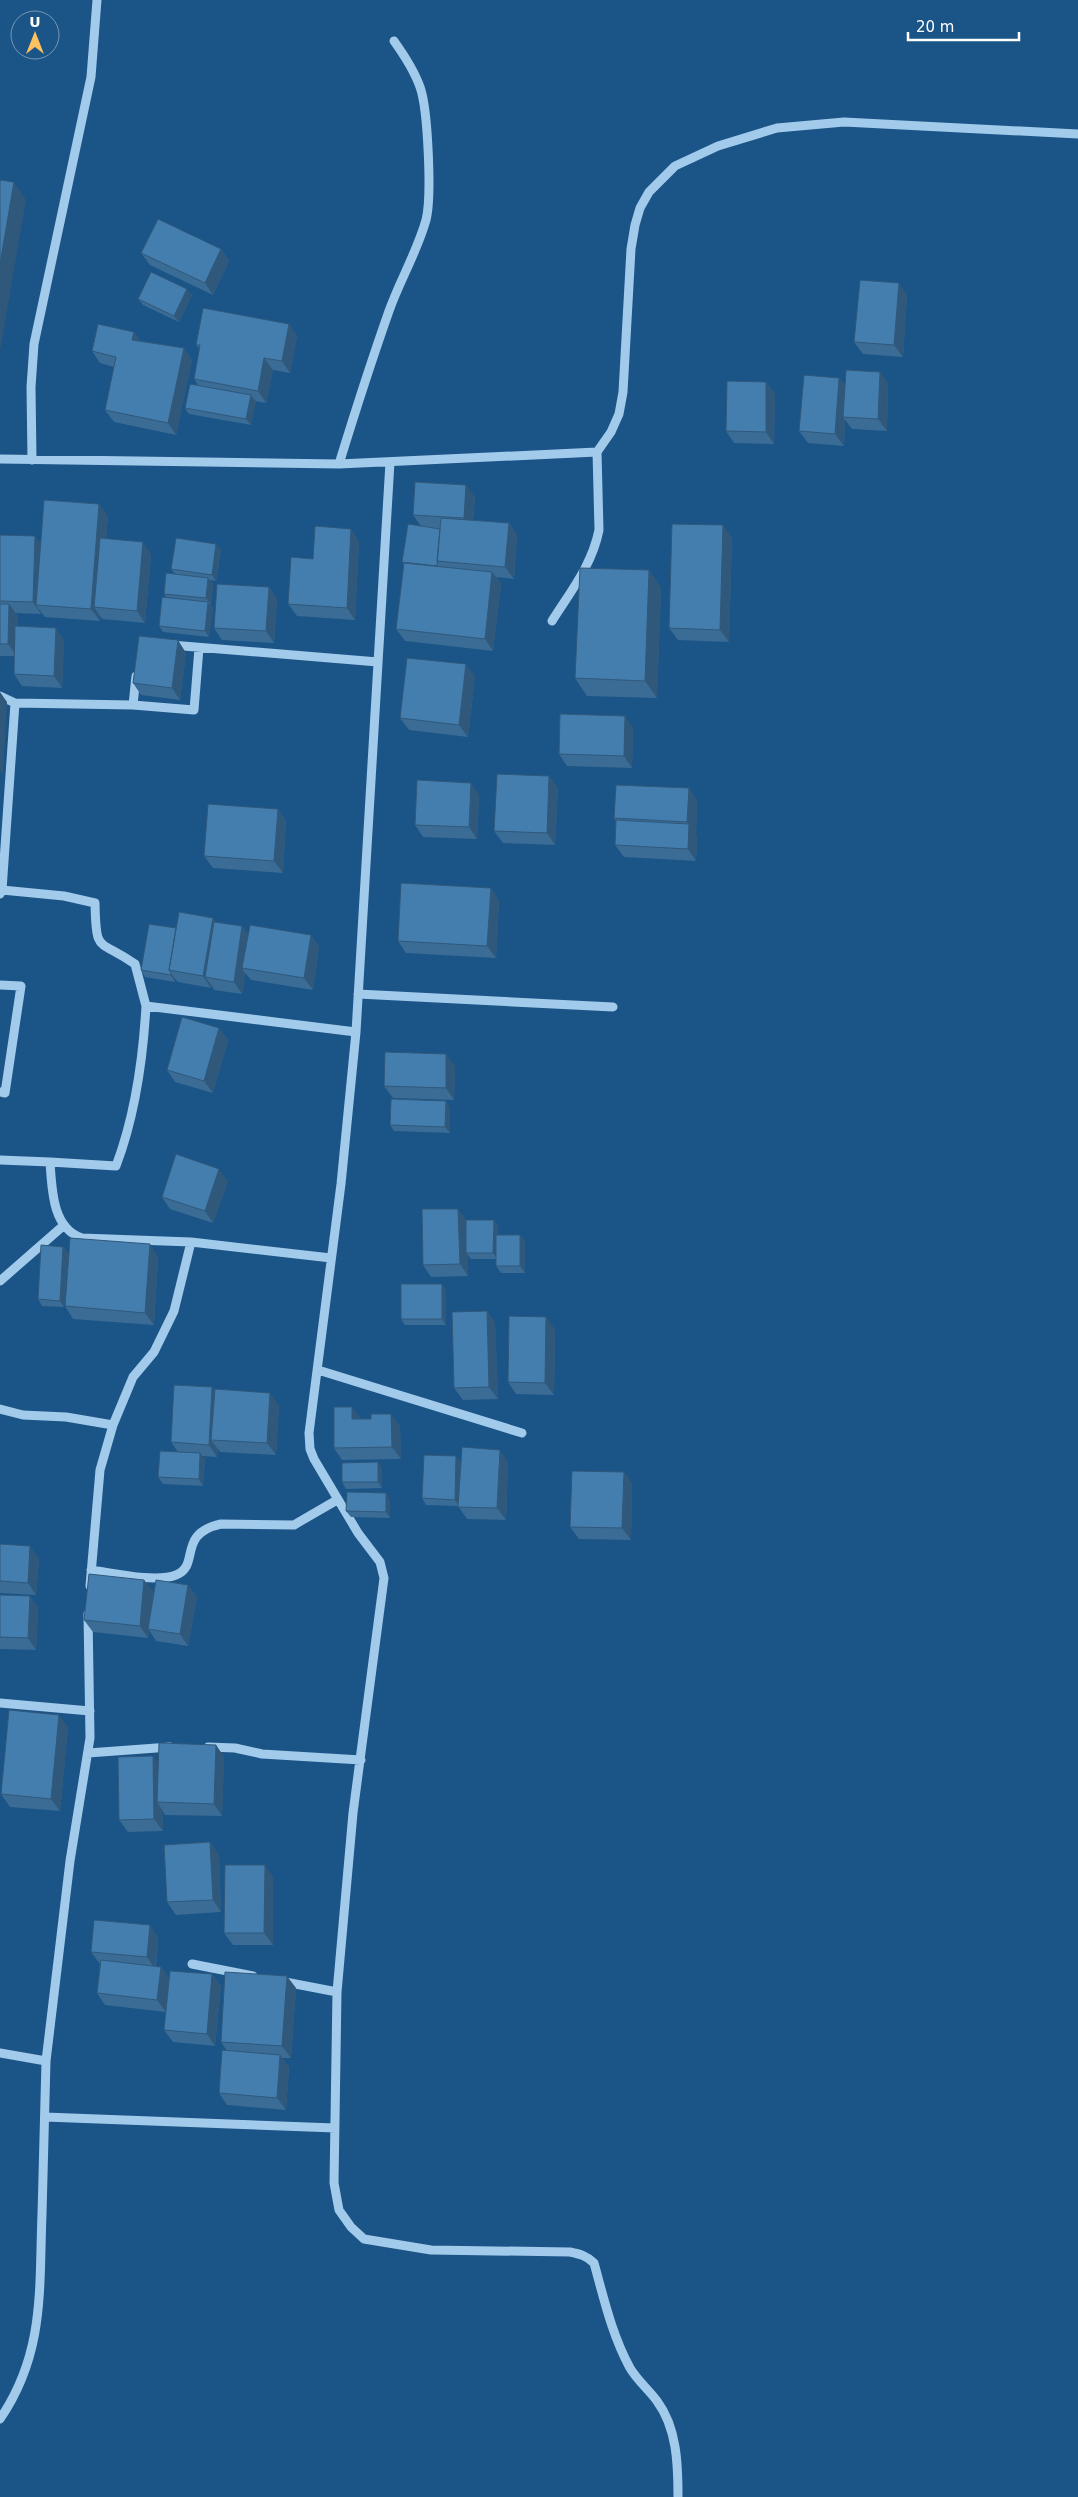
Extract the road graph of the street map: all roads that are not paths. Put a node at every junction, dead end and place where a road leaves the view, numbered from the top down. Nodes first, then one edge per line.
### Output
1 (96, 0) edge
2 (394, 41) dead end
3 (1078, 134) edge
4 (597, 452) junction
5 (0, 459) edge
6 (32, 460) junction
7 (390, 462) junction
8 (339, 464) junction
9 (552, 621) dead end
10 (165, 645) edge
11 (199, 648) junction
12 (378, 662) junction
13 (136, 669) edge
14 (0, 696) edge
15 (15, 703) junction
16 (133, 705) junction
17 (1, 892) edge
18 (0, 985) edge
19 (358, 994) junction
20 (146, 1006) junction
21 (612, 1007) dead end
22 (356, 1032) junction
23 (0, 1092) edge
24 (0, 1160) edge
25 (50, 1162) junction
26 (63, 1226) junction
27 (191, 1242) junction
28 (331, 1258) junction
29 (0, 1281) edge
30 (318, 1370) junction
31 (0, 1409) edge
32 (113, 1425) junction
33 (522, 1433) dead end
34 (337, 1500) junction
35 (91, 1570) junction
36 (0, 1703) edge
37 (90, 1711) junction
38 (182, 1747) edge
39 (200, 1747) edge
40 (88, 1752) junction
41 (361, 1760) junction
42 (192, 1964) dead end
43 (260, 1977) edge
44 (269, 1979) edge
45 (337, 1992) junction
46 (0, 2053) edge
47 (46, 2061) junction
48 (45, 2117) junction
49 (335, 2128) junction
50 (0, 2419) edge
51 (678, 2497) edge

1 - 6 street
2 - 8 street
3 - 4 street
4 - 7 street
4 - 9 street
5 - 6 street
6 - 8 street
7 - 8 street
7 - 12 street
10 - 11 street
11 - 12 street
11 - 16 street
12 - 19 street
13 - 16 street
14 - 15 street
15 - 16 street
15 - 17 street
17 - 20 street
18 - 23 street
19 - 21 street
19 - 22 street
20 - 22 street
20 - 25 street
22 - 28 street
24 - 25 street
25 - 26 street
26 - 27 street
26 - 29 street
27 - 28 street
27 - 32 street
28 - 30 street
30 - 33 street
30 - 34 street
31 - 32 street
32 - 35 street
34 - 35 street
34 - 41 street
35 - 37 street
36 - 37 street
37 - 40 street
38 - 40 street
39 - 41 street
40 - 47 street
41 - 45 street
42 - 43 street
44 - 45 street
45 - 49 street
46 - 47 street
47 - 48 street
48 - 49 street
48 - 50 street
49 - 51 street

